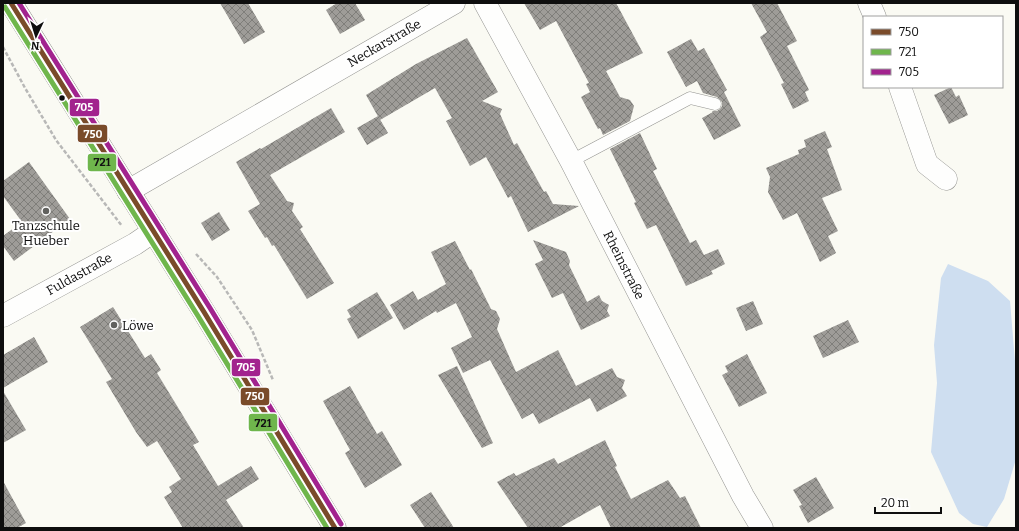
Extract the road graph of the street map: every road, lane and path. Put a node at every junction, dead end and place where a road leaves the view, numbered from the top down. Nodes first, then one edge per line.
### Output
1 (11, 3) edge
2 (454, 3) edge
3 (485, 3) edge
4 (869, 3) edge
5 (875, 16) edge
6 (3, 47) edge
7 (900, 88) edge
8 (715, 104) dead end
9 (571, 161) junction
10 (946, 179) dead end
11 (128, 191) junction
12 (154, 231) junction
13 (135, 244) junction
14 (3, 316) edge
15 (335, 528) edge
16 (762, 528) edge

1 - 11 main road
2 - 11 street, Neckarstraße
3 - 9 street, Rheinstraße
4 - 5 street
6 - 13 path
7 - 10 street
8 - 9 lane
9 - 16 street, Rheinstraße
11 - 12 main road
12 - 13 street, Fuldastraße
12 - 15 main road
13 - 14 street, Fuldastraße

